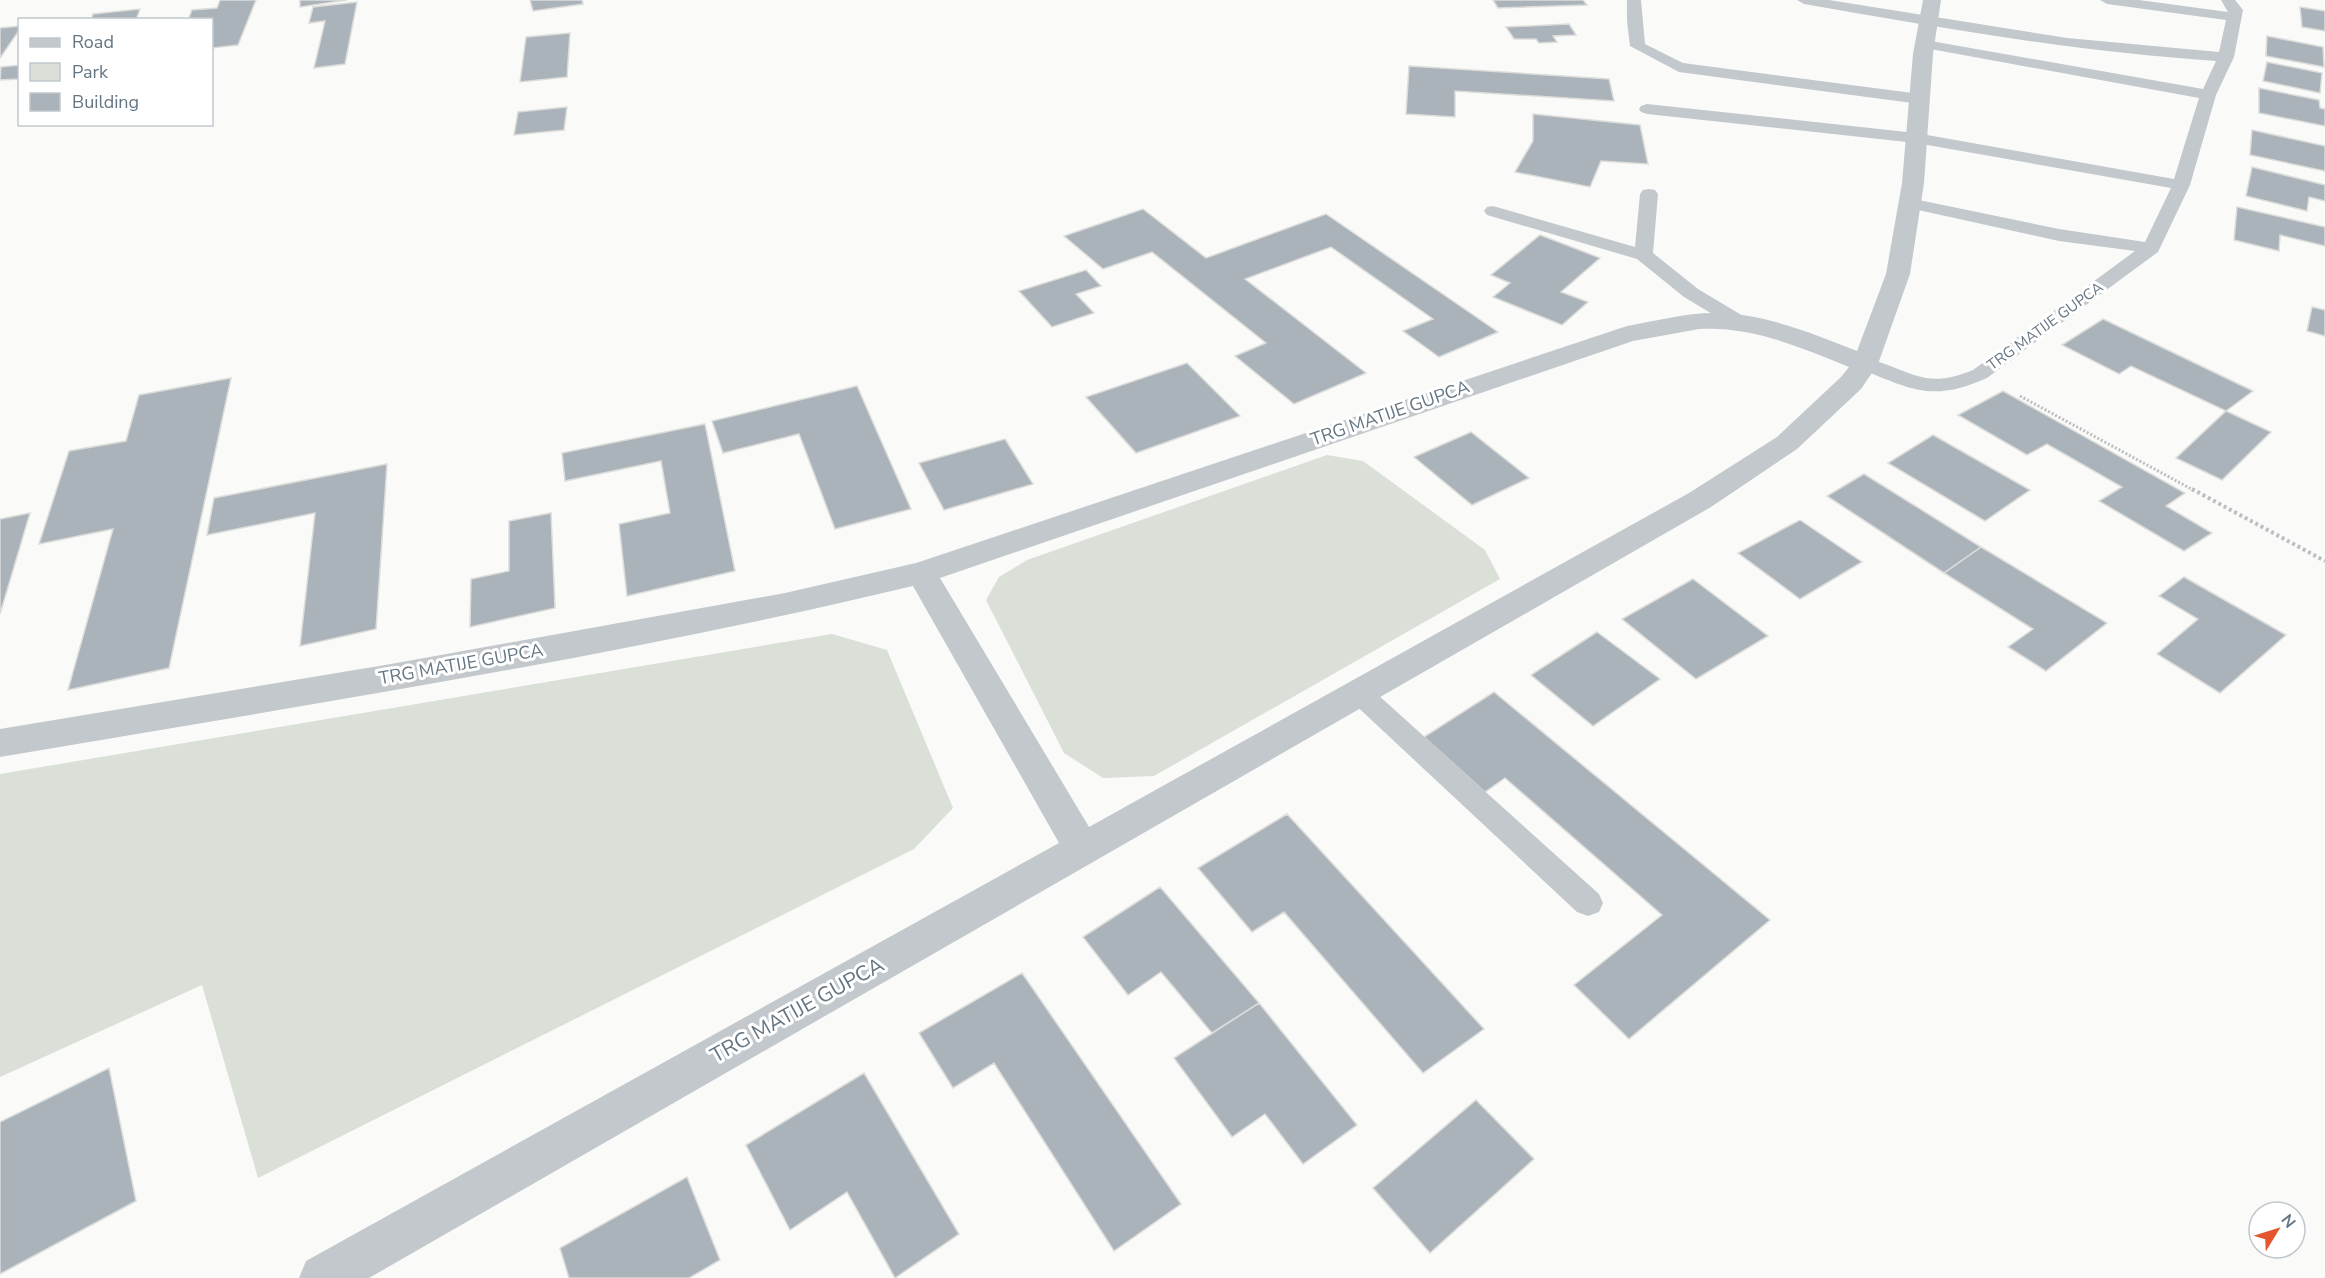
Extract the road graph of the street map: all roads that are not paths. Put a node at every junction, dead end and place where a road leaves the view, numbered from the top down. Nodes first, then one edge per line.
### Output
1 (1634, 0) edge
2 (1804, 0) edge
3 (2107, 0) edge
4 (2228, 0) edge
5 (2233, 17) junction
6 (1928, 22) edge
7 (2226, 57) junction
8 (2208, 95) junction
9 (1920, 99) junction
10 (1647, 109) dead end
11 (1916, 138) junction
12 (2181, 185) junction
13 (1649, 194) dead end
14 (1909, 203) junction
15 (1493, 210) dead end
16 (2151, 248) junction
17 (1644, 255) junction
18 (1742, 323) junction
19 (1865, 364) junction
20 (921, 573) junction
21 (1358, 693) junction
22 (0, 743) edge
23 (1082, 849) junction
24 (1588, 903) dead end
25 (323, 1278) edge

1 - 9 lane
2 - 6 lane
3 - 5 lane
4 - 5 lane, TRG MATIJE GUPCA
5 - 7 lane, TRG MATIJE GUPCA
6 - 7 lane
6 - 8 lane
6 - 9 street, TRG MATIJE GUPCA
7 - 8 lane, TRG MATIJE GUPCA
8 - 12 lane, TRG MATIJE GUPCA
9 - 11 street, TRG MATIJE GUPCA
10 - 11 lane
11 - 12 lane
11 - 14 street, TRG MATIJE GUPCA
12 - 16 lane, TRG MATIJE GUPCA
13 - 17 lane
14 - 16 lane
14 - 19 street, TRG MATIJE GUPCA
15 - 17 lane
16 - 19 lane, TRG MATIJE GUPCA
17 - 18 lane
18 - 19 street, TRG MATIJE GUPCA
18 - 20 street, TRG MATIJE GUPCA
19 - 21 street, TRG MATIJE GUPCA
20 - 22 street, TRG MATIJE GUPCA
20 - 23 street
21 - 23 street, TRG MATIJE GUPCA
21 - 24 lane
23 - 25 street, TRG MATIJE GUPCA

